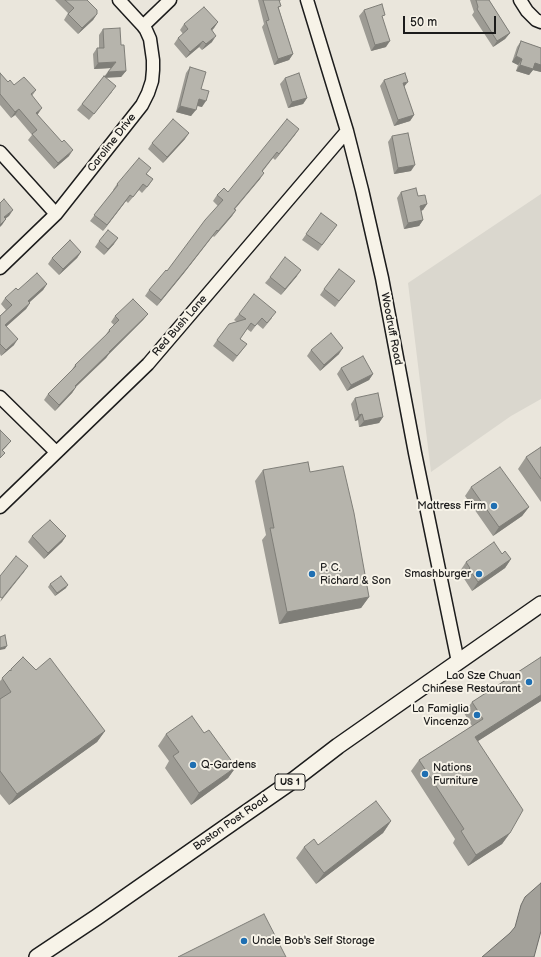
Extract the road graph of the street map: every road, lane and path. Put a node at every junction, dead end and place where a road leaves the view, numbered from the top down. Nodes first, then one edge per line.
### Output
1 (119, 0) edge
2 (170, 0) edge
3 (306, 0) edge
4 (520, 0) edge
5 (541, 22) edge
6 (143, 26) junction
7 (347, 132) junction
8 (0, 152) edge
9 (56, 214) junction
10 (0, 268) edge
11 (0, 397) edge
12 (56, 452) junction
13 (0, 507) edge
14 (541, 604) edge
15 (458, 662) junction
16 (37, 957) edge

1 - 6 street, Caroline Drive
2 - 6 street
3 - 7 street, Woodruff Road
4 - 5 street
6 - 9 street, Caroline Drive
7 - 12 street, Red Bush Lane
7 - 15 street, Woodruff Road
8 - 9 street
9 - 10 street, Caroline Drive
11 - 12 street
12 - 13 street, Red Bush Lane
14 - 15 main road, Boston Post Road / US 1
15 - 16 main road, Boston Post Road / US 1

